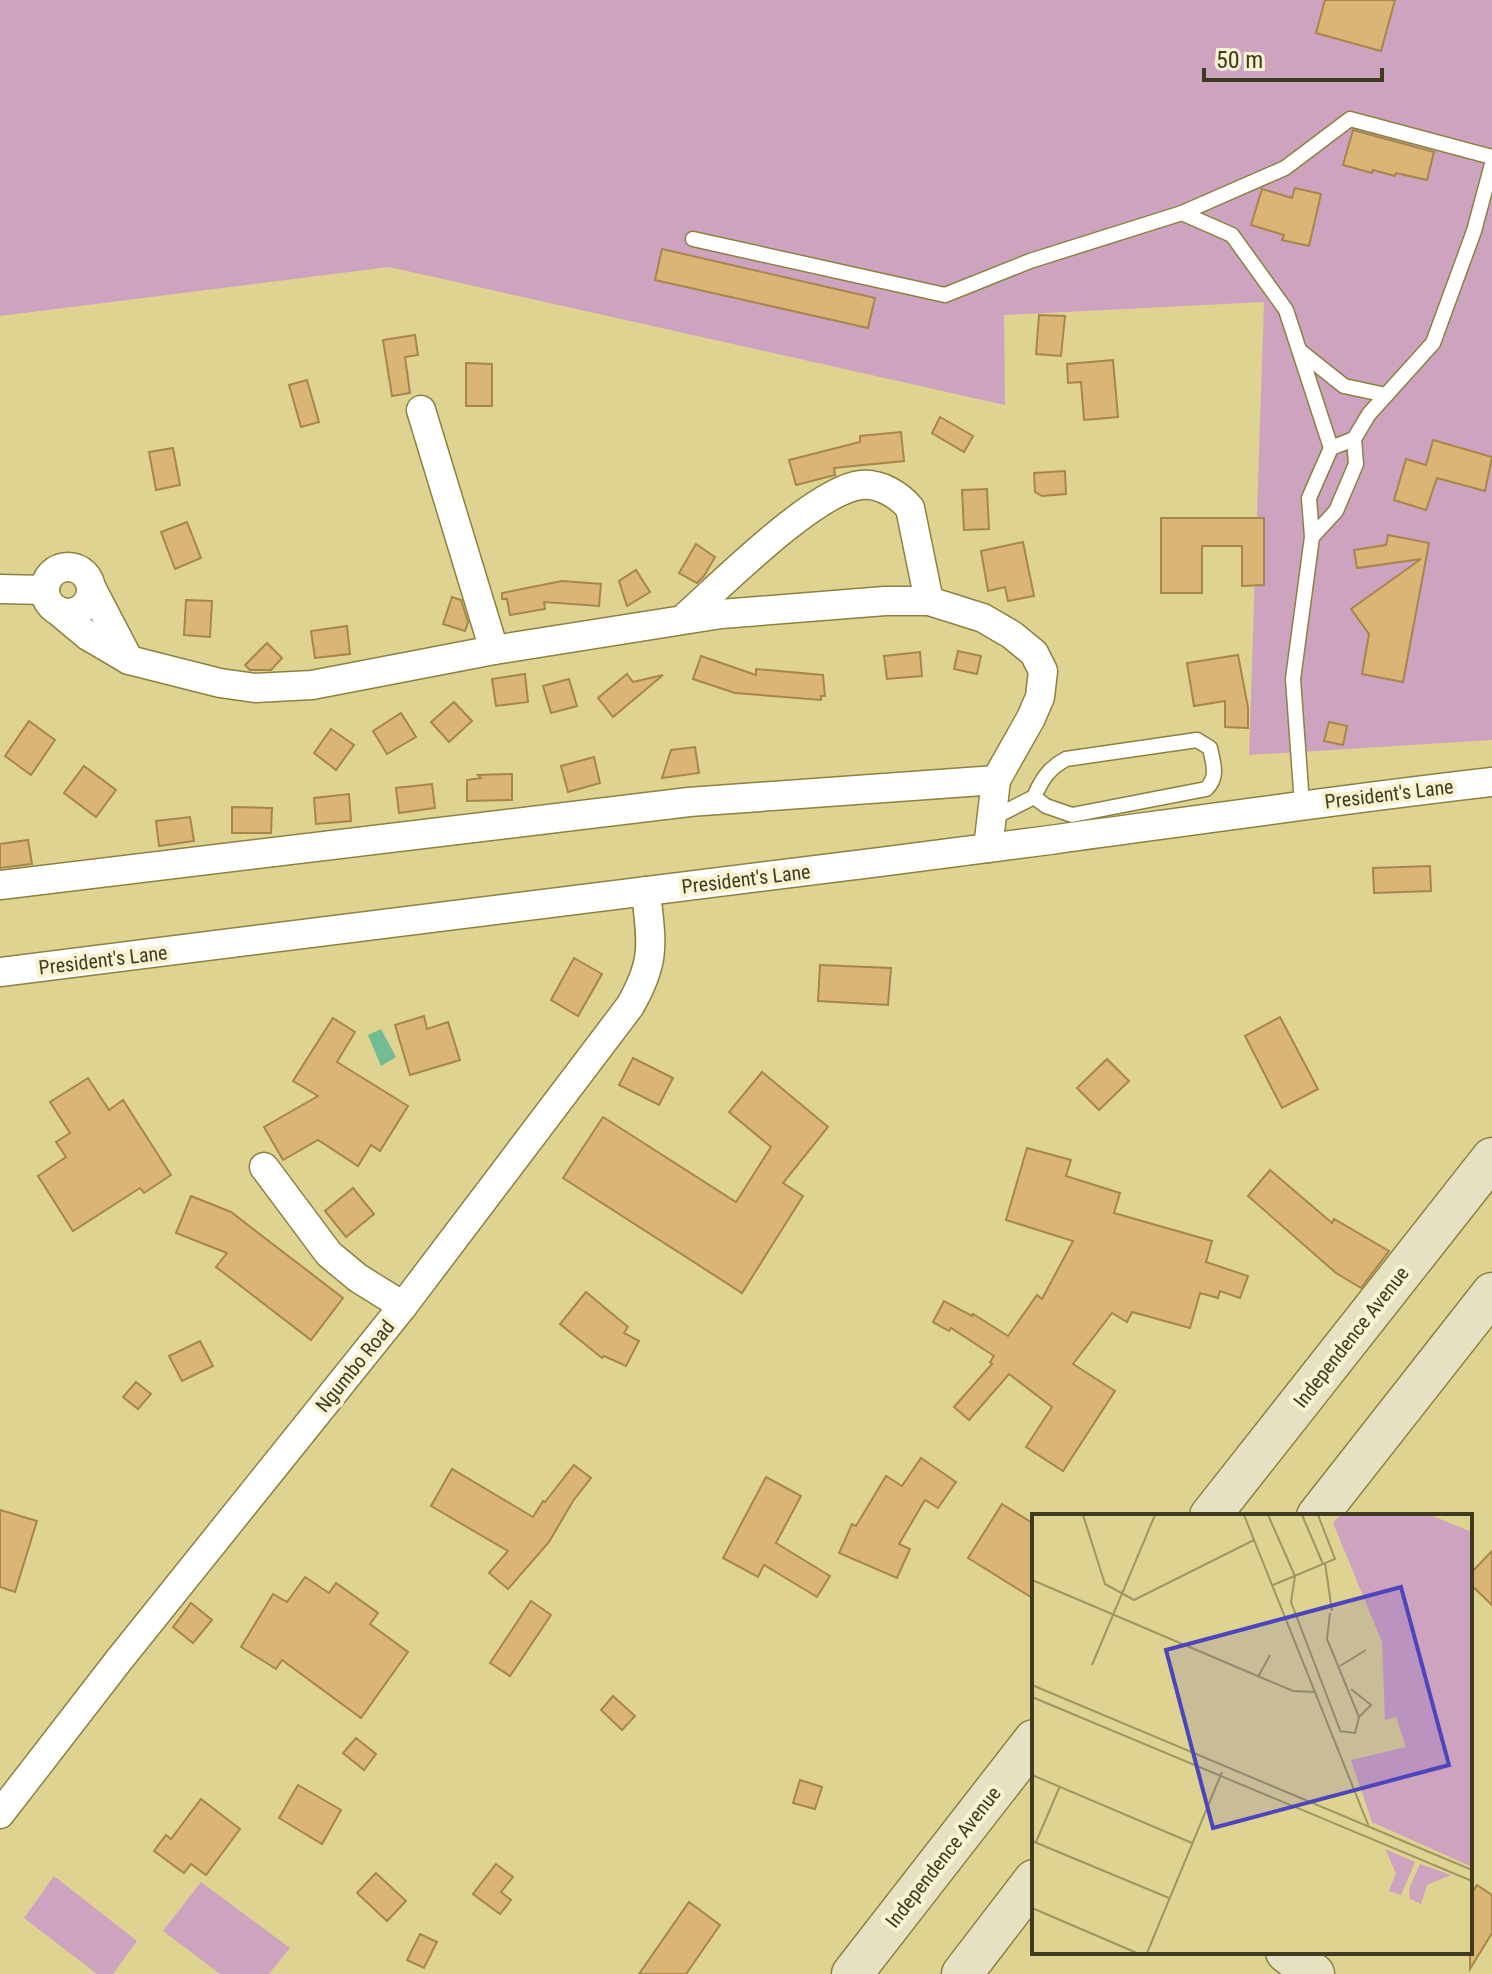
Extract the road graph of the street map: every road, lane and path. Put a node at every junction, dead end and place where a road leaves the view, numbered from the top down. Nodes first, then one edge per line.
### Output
1 (1492, 157) edge
2 (1492, 164) edge
3 (1182, 213) junction
4 (693, 239) dead end
5 (1300, 351) junction
6 (1386, 395) junction
7 (421, 410) dead end
8 (1354, 439) junction
9 (1331, 448) junction
10 (1312, 537) junction
11 (0, 589) edge
12 (92, 589) junction
13 (51, 600) junction
14 (929, 601) junction
15 (683, 619) junction
16 (494, 650) junction
17 (129, 660) junction
18 (996, 780) junction
19 (1492, 782) edge
20 (1034, 797) junction
21 (1302, 804) junction
22 (991, 819) junction
23 (988, 848) junction
24 (0, 885) edge
25 (646, 891) junction
26 (0, 972) edge
27 (1492, 1158) edge
28 (264, 1167) dead end
29 (1492, 1293) edge
30 (403, 1306) junction
31 (1212, 1514) edge
32 (1319, 1514) edge
33 (1031, 1749) edge
34 (0, 1814) edge
35 (1032, 1883) edge
36 (1289, 1954) edge
37 (852, 1974) edge
38 (962, 1974) edge
39 (1314, 1974) edge

1 - 3 lane
2 - 6 lane
3 - 4 lane
3 - 5 lane
5 - 6 lane
5 - 9 lane
6 - 8 lane
7 - 16 street
8 - 9 lane
8 - 10 lane
9 - 10 lane
10 - 21 lane
11 - 13 street
12 - 13 street
12 - 13 street
12 - 17 street
13 - 17 street
14 - 15 street
14 - 15 street
14 - 18 street
15 - 16 street
16 - 17 street
18 - 22 street
18 - 24 street
19 - 21 street, President's Lane
20 - 20 lane
20 - 22 lane
21 - 23 street, President's Lane
22 - 23 street
23 - 25 street, President's Lane
25 - 26 street, President's Lane
25 - 30 street, Ngumbo Road
27 - 31 main road, Independence Avenue
28 - 30 street
29 - 32 main road
30 - 34 street, Ngumbo Road
33 - 37 main road, Independence Avenue
35 - 38 main road
36 - 39 main road

